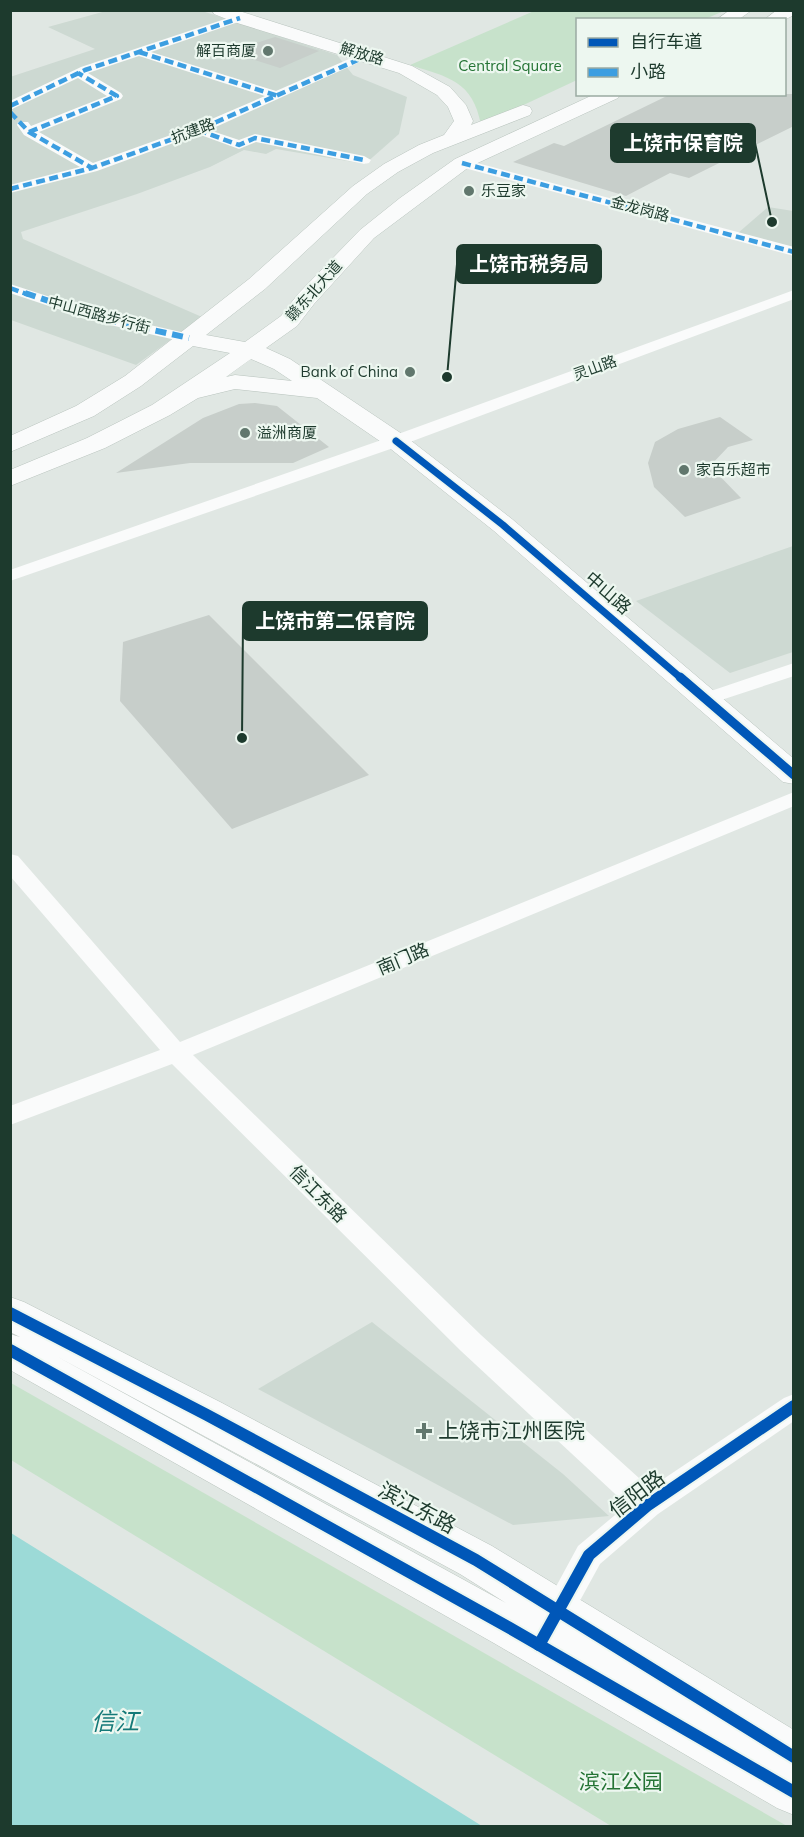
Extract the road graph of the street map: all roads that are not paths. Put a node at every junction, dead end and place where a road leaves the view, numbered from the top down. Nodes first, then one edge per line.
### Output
1 (220, 10) edge
2 (744, 10) edge
3 (791, 10) edge
4 (240, 18) junction
5 (728, 18) edge
6 (776, 18) edge
7 (139, 52) junction
8 (369, 56) junction
9 (78, 74) junction
10 (576, 89) edge
11 (278, 96) junction
12 (607, 96) edge
13 (10, 106) edge
14 (10, 112) edge
15 (198, 130) junction
16 (29, 132) junction
17 (452, 138) junction
18 (364, 160) dead end
19 (462, 163) junction
20 (92, 168) junction
21 (10, 189) edge
22 (794, 252) edge
23 (10, 288) edge
24 (794, 294) edge
25 (189, 338) junction
26 (250, 350) junction
27 (322, 391) junction
28 (116, 392) junction
29 (186, 395) junction
30 (161, 410) junction
31 (396, 441) junction
32 (10, 444) edge
33 (10, 479) edge
34 (10, 576) edge
35 (794, 669) edge
36 (706, 699) junction
37 (794, 775) edge
38 (794, 798) edge
39 (10, 861) edge
40 (176, 1053) junction
41 (10, 1116) edge
42 (10, 1313) edge
43 (10, 1350) edge
44 (794, 1406) edge
45 (648, 1505) junction
46 (549, 1628) junction
47 (794, 1756) edge
48 (794, 1792) edge

1 - 4 main road, 解放路
2 - 5 main road
3 - 6 main road
4 - 7 street
4 - 8 main road, 解放路
7 - 9 street
7 - 11 street
8 - 11 street, 抗建路
8 - 17 main road, 解放路
9 - 13 street
9 - 16 street
10 - 17 main road
11 - 15 street, 抗建路
12 - 19 main road, 赣东北大道
14 - 16 street
15 - 18 street
15 - 20 street, 抗建路
16 - 20 street
17 - 25 main road
19 - 22 street, 金龙岗路
19 - 26 main road, 赣东北大道
20 - 21 street, 抗建路
23 - 25 street, 中山西路步行街
24 - 31 street, 灵山路
25 - 26 main road, 中山路
25 - 28 main road
26 - 27 main road, 中山路
26 - 29 main road, 赣东北大道
27 - 29 main road
27 - 31 main road, 中山路
28 - 30 main road
28 - 32 main road
29 - 30 main road, 赣东北大道
30 - 33 main road, 赣东北大道
31 - 34 street, 灵山路
31 - 36 main road, 中山路
35 - 36 street
36 - 37 main road, 中山路
38 - 40 street, 南门路
39 - 40 street, 信江东路
40 - 41 street, 南门路
40 - 45 street, 信江东路
42 - 46 main road, 滨江东路
43 - 46 main road, 滨江东路
44 - 45 street, 信阳路
45 - 46 street, 信阳路
46 - 47 main road, 滨江东路
46 - 48 main road, 滨江东路

